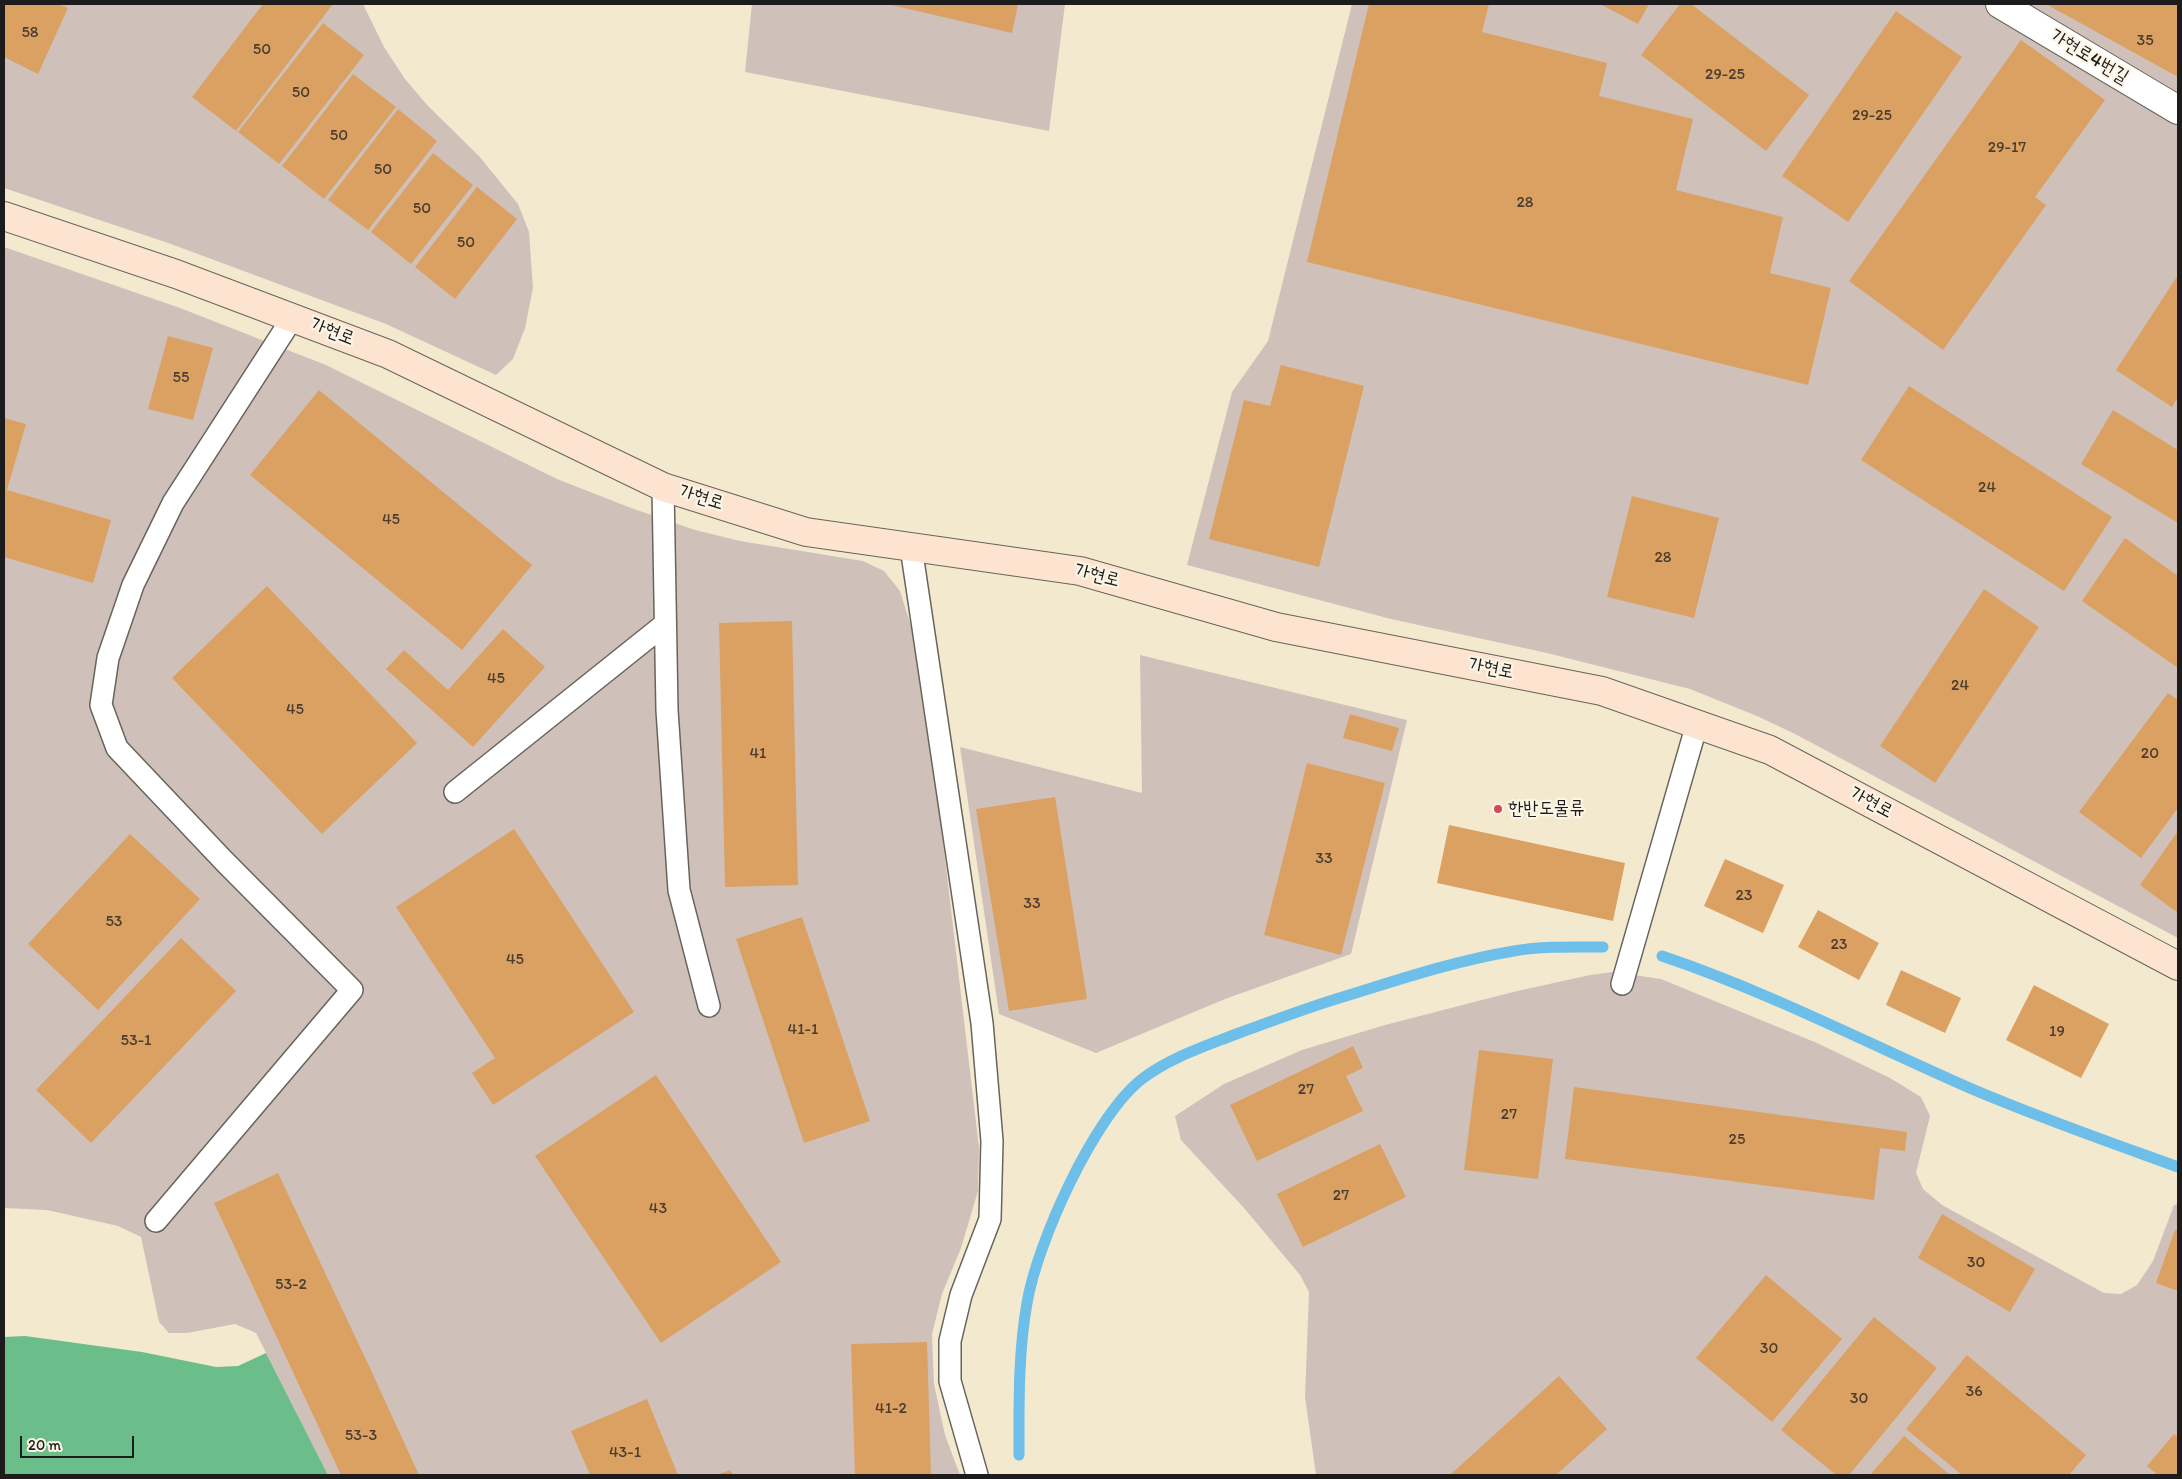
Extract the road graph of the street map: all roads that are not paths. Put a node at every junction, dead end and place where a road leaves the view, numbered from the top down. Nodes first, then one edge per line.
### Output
1 (2000, 4) edge
2 (2178, 110) edge
3 (4, 216) edge
4 (293, 317) junction
5 (663, 486) junction
6 (911, 546) junction
7 (665, 624) junction
8 (1697, 724) junction
9 (455, 792) dead end
10 (2178, 966) edge
11 (1622, 984) dead end
12 (709, 1006) dead end
13 (156, 1221) dead end
14 (977, 1475) edge

1 - 2 street, 가현로4번길
3 - 4 street, 가현로
4 - 5 street, 가현로
4 - 13 lane
5 - 6 street, 가현로
5 - 7 lane
6 - 8 street, 가현로
6 - 14 lane
7 - 9 lane
7 - 12 lane
8 - 10 street, 가현로
8 - 11 lane

